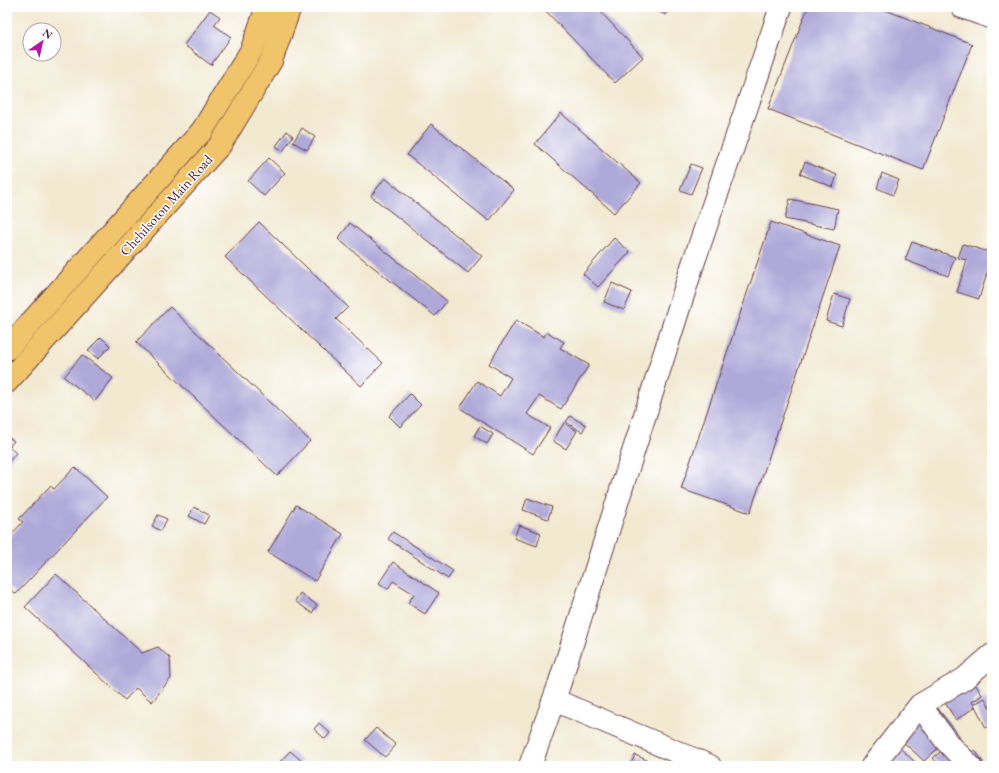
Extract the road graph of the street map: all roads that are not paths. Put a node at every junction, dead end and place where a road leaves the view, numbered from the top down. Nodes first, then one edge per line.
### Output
1 (267, 7) edge
2 (290, 7) edge
3 (781, 7) edge
4 (962, 7) edge
5 (992, 18) edge
6 (7, 348) edge
7 (7, 382) edge
8 (991, 656) edge
9 (554, 700) junction
10 (920, 705) junction
11 (530, 766) edge
12 (710, 766) edge
13 (872, 766) edge
14 (970, 766) edge

1 - 6 main road, Chehilsoton Main Road
2 - 7 main road, Chehilsoton Main Road
3 - 9 street
4 - 5 street
8 - 10 street
9 - 11 street
9 - 12 street
10 - 13 street
10 - 14 street

